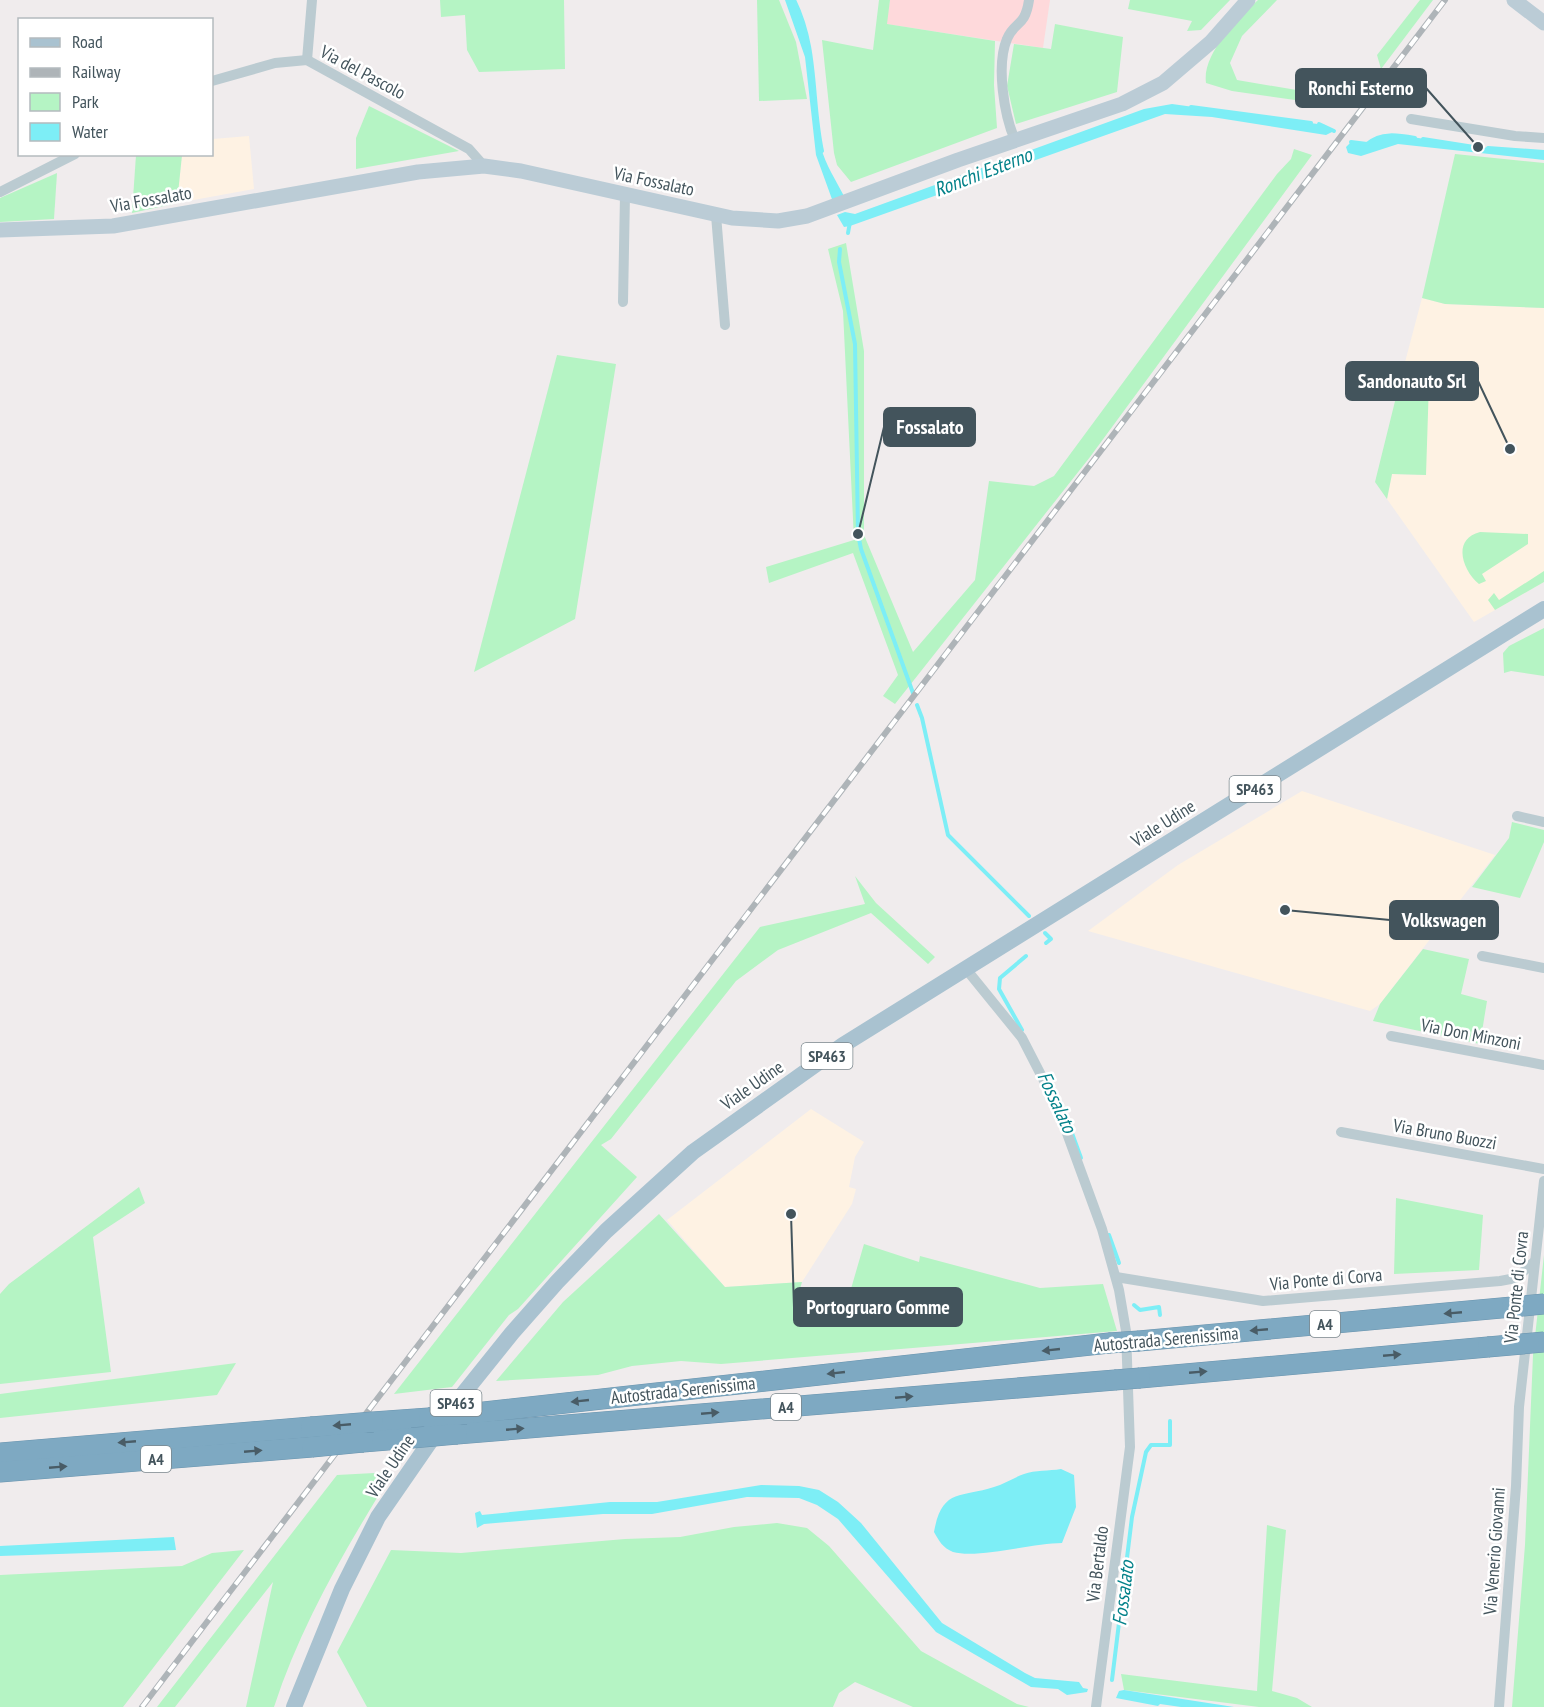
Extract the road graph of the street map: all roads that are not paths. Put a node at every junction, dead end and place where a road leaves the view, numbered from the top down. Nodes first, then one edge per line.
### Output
1 (312, 0) edge
2 (1029, 0) edge
3 (1248, 0) edge
4 (1514, 0) edge
5 (1544, 23) edge
6 (307, 60) junction
7 (213, 81) edge
8 (1411, 119) dead end
9 (1544, 138) edge
10 (1015, 140) junction
11 (71, 156) edge
12 (484, 166) junction
13 (0, 192) edge
14 (626, 195) junction
15 (716, 215) junction
16 (0, 230) edge
17 (622, 302) dead end
18 (725, 326) dead end
19 (1544, 609) edge
20 (1517, 816) dead end
21 (1544, 822) edge
22 (1482, 956) dead end
23 (1544, 968) edge
24 (966, 969) junction
25 (1391, 1036) dead end
26 (1544, 1065) edge
27 (1341, 1132) dead end
28 (1544, 1169) edge
29 (1544, 1181) edge
30 (1534, 1262) junction
31 (1116, 1277) junction
32 (1544, 1304) edge
33 (1544, 1342) edge
34 (1520, 1397) joint
35 (312, 1437) junction
36 (0, 1453) edge
37 (0, 1472) edge
38 (294, 1707) edge
39 (1096, 1707) edge
40 (1499, 1707) edge

1 - 6 street
2 - 10 street
3 - 10 street, Via Fossalato
4 - 5 street
6 - 7 street, Via del Pascolo
6 - 12 street, Via del Pascolo
8 - 9 street
10 - 15 street, Via Fossalato
11 - 13 street
12 - 14 street, Via Fossalato
12 - 16 street, Via Fossalato
14 - 15 street, Via Fossalato
14 - 17 street
15 - 18 street
19 - 24 main road, Viale Udine / SP463
20 - 21 street
22 - 23 street
24 - 31 street, Via Bertaldo
24 - 38 main road, Viale Udine / SP463
25 - 26 street, Via Don Minzoni
27 - 28 street, Via Bruno Buozzi
29 - 30 street, Via Ponte di Covra
30 - 31 street, Via Ponte di Corva
30 - 34 street, Via Ponte di Covra
31 - 39 street, Via Bertaldo
32 -> 35 highway, Autostrada Serenissima / A4, bridge
35 -> 33 highway, Autostrada Serenissima / A4, bridge
34 - 40 street, Via Venerio Giovanni
35 -> 36 highway, Autostrada Serenissima / A4
37 -> 35 highway, Autostrada Serenissima / A4

